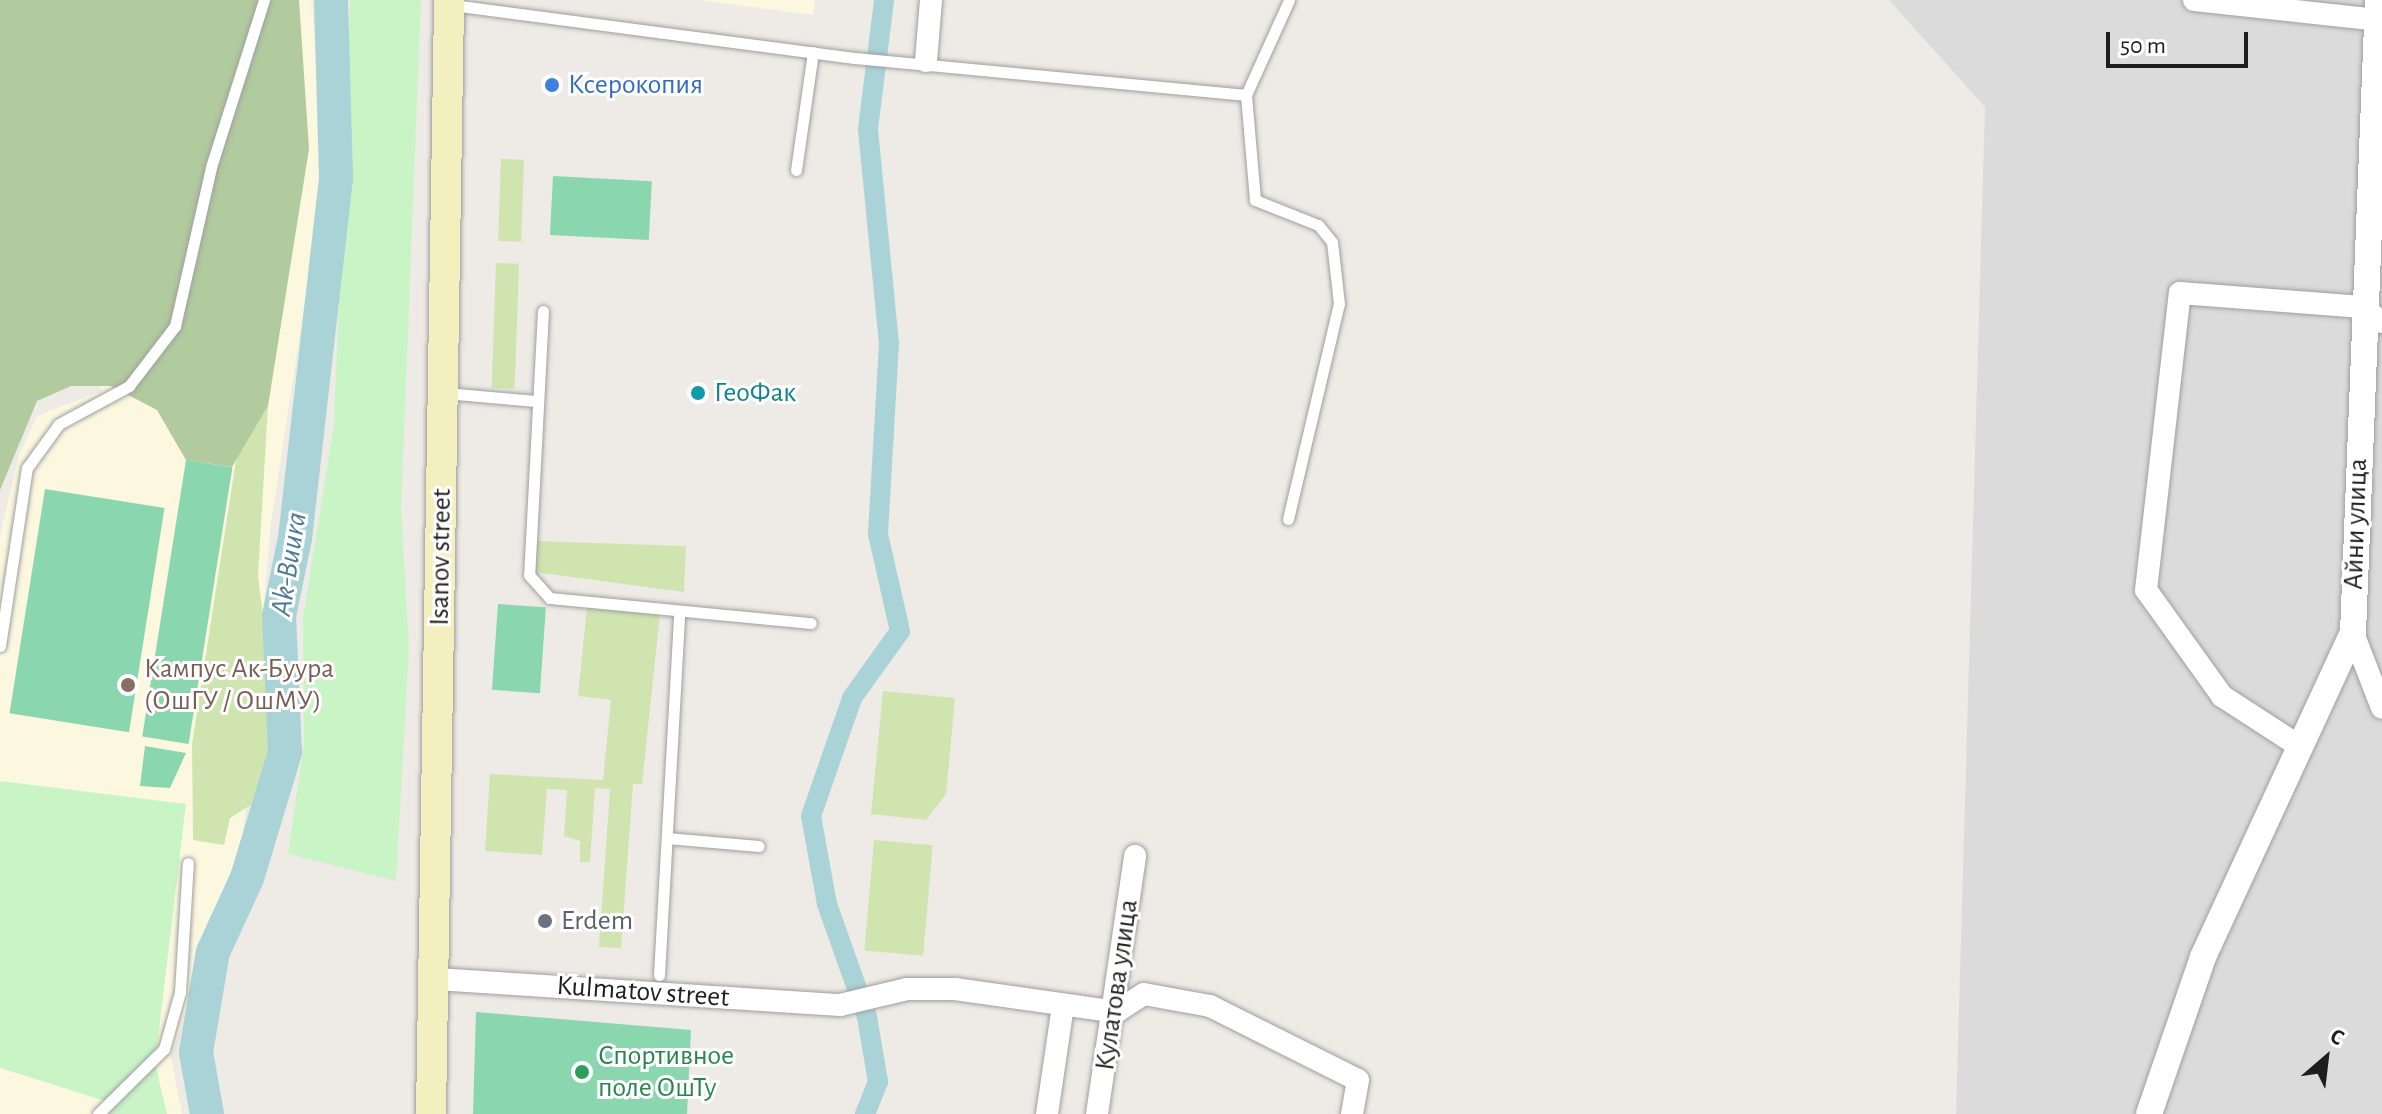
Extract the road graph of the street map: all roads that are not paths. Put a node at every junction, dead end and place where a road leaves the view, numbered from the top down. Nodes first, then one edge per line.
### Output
1 (264, 0) edge
2 (931, 0) edge
3 (1289, 0) edge
4 (2194, 0) edge
5 (449, 2) edge
6 (2378, 10) edge
7 (813, 52) junction
8 (926, 61) junction
9 (1246, 95) junction
10 (796, 170) dead end
11 (543, 311) dead end
12 (2372, 314) edge
13 (444, 393) junction
14 (536, 401) junction
15 (1288, 519) dead end
16 (679, 614) junction
17 (811, 623) dead end
18 (2353, 633) junction
19 (0, 646) edge
20 (2382, 708) edge
21 (2299, 746) junction
22 (667, 838) junction
23 (759, 846) dead end
24 (1135, 856) dead end
25 (188, 863) dead end
26 (659, 975) dead end
27 (436, 979) junction
28 (1063, 1005) junction
29 (1116, 1012) junction
30 (98, 1114) edge
31 (431, 1114) edge
32 (1047, 1114) edge
33 (1097, 1114) edge
34 (1352, 1114) edge
35 (2149, 1114) edge

1 - 19 lane
2 - 8 street
3 - 9 lane
4 - 6 street
5 - 7 lane
5 - 13 main road, Isanov street
6 - 12 street, Айни улица
7 - 8 lane
7 - 10 lane
8 - 9 lane
9 - 15 lane
11 - 14 lane
12 - 18 street, Айни улица
12 - 21 street
13 - 14 lane
13 - 27 main road, Isanov street
14 - 16 lane
16 - 17 lane
16 - 22 lane
18 - 20 street, Айни улица
18 - 21 street
21 - 35 street
22 - 23 lane
22 - 26 lane
24 - 29 street, Кулатова улица
25 - 30 lane
27 - 28 street, Kulmatov street
27 - 31 main road, Isanov street
28 - 29 street
28 - 32 street
29 - 33 street, Кулатова улица
29 - 34 street

